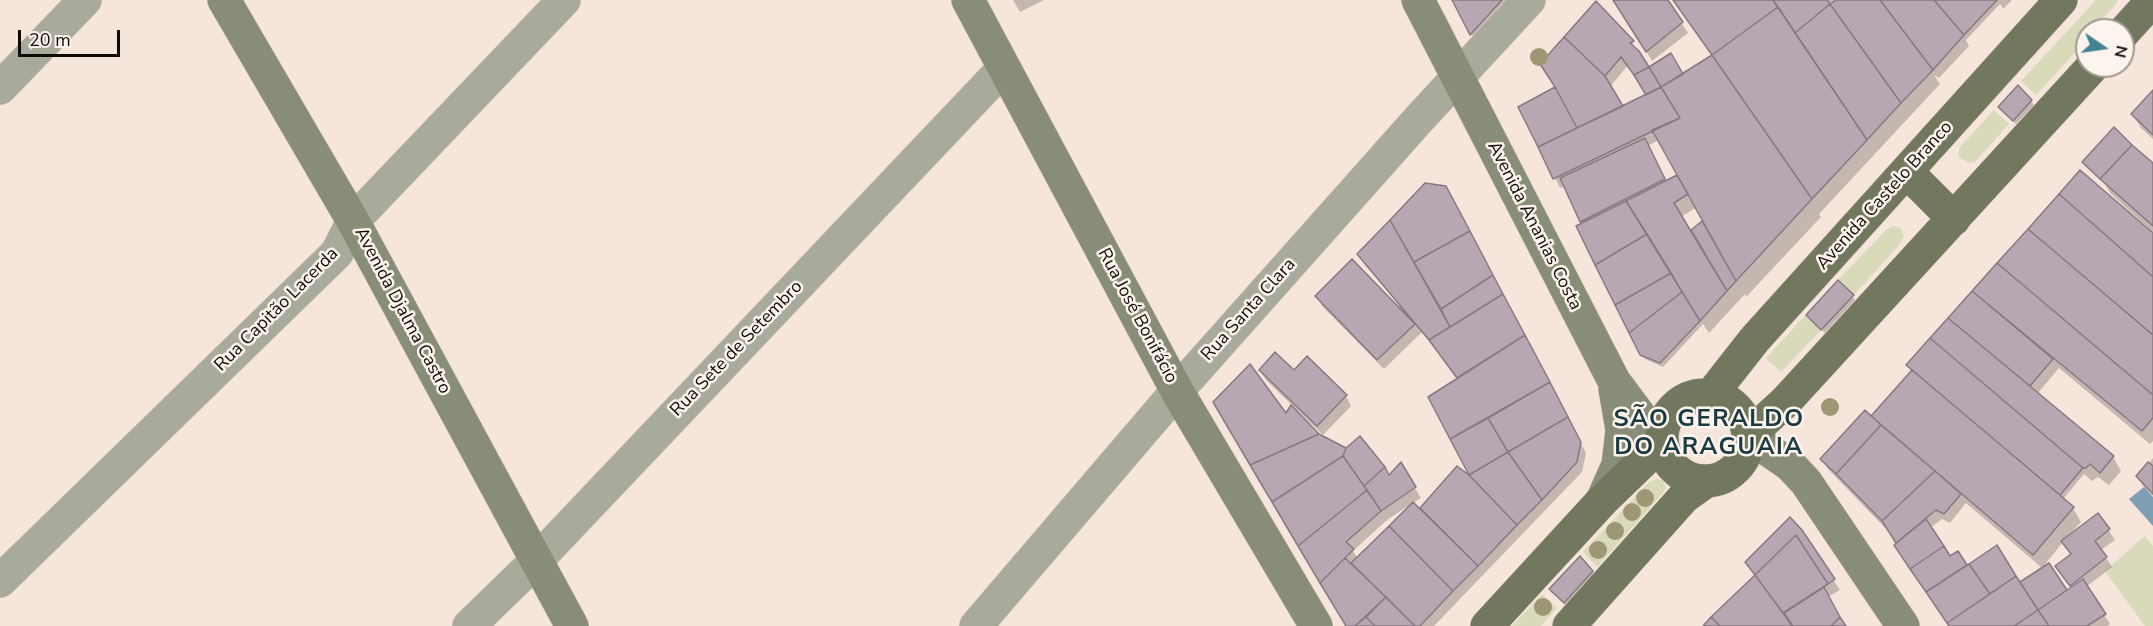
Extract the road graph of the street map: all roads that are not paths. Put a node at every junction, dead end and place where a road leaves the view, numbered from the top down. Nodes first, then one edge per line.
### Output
1 (85, 0) edge
2 (224, 0) edge
3 (564, 0) edge
4 (968, 0) edge
5 (1418, 0) edge
6 (1529, 0) edge
7 (2061, 0) edge
8 (1003, 69) junction
9 (1458, 76) junction
10 (2082, 78) edge
11 (0, 88) edge
12 (1907, 172) junction
13 (1954, 219) junction
14 (353, 221) junction
15 (1614, 381) junction
16 (1177, 391) junction
17 (1711, 395) junction
18 (1748, 436) junction
19 (1661, 444) junction
20 (1705, 482) junction
21 (1602, 501) junction
22 (536, 561) junction
23 (0, 581) edge
24 (469, 626) edge
25 (572, 626) edge
26 (976, 626) edge
27 (1316, 626) edge
28 (1487, 626) edge
29 (1569, 626) edge
30 (1903, 626) edge

1 - 11 street
2 - 14 street, Avenida Djalma Castro
3 - 14 street, Rua Capitão Lacerda
4 - 8 street, Rua José Bonifácio
5 - 9 street, Avenida Ananias Costa
6 - 9 street, Rua Santa Clara
7 - 12 main road, Avenida Castelo Branco
8 - 16 street, Rua José Bonifácio
8 - 22 street, Rua Sete de Setembro
9 - 15 street, Avenida Ananias Costa
9 - 16 street, Rua Santa Clara
10 - 13 main road
12 - 13 main road
12 - 17 main road, Avenida Castelo Branco
13 - 18 main road
14 - 22 street, Avenida Djalma Castro
14 - 23 street, Rua Capitão Lacerda
15 - 19 street, Avenida Ananias Costa
15 - 21 street
16 - 26 street, Rua Santa Clara
16 - 27 street, Rua José Bonifácio
17 - 18 main road
17 - 19 main road
18 - 20 main road
18 - 30 street
19 - 20 main road
19 - 21 main road
20 - 29 main road
21 - 28 main road
22 - 24 street, Rua Sete de Setembro
22 - 25 street, Avenida Djalma Castro

